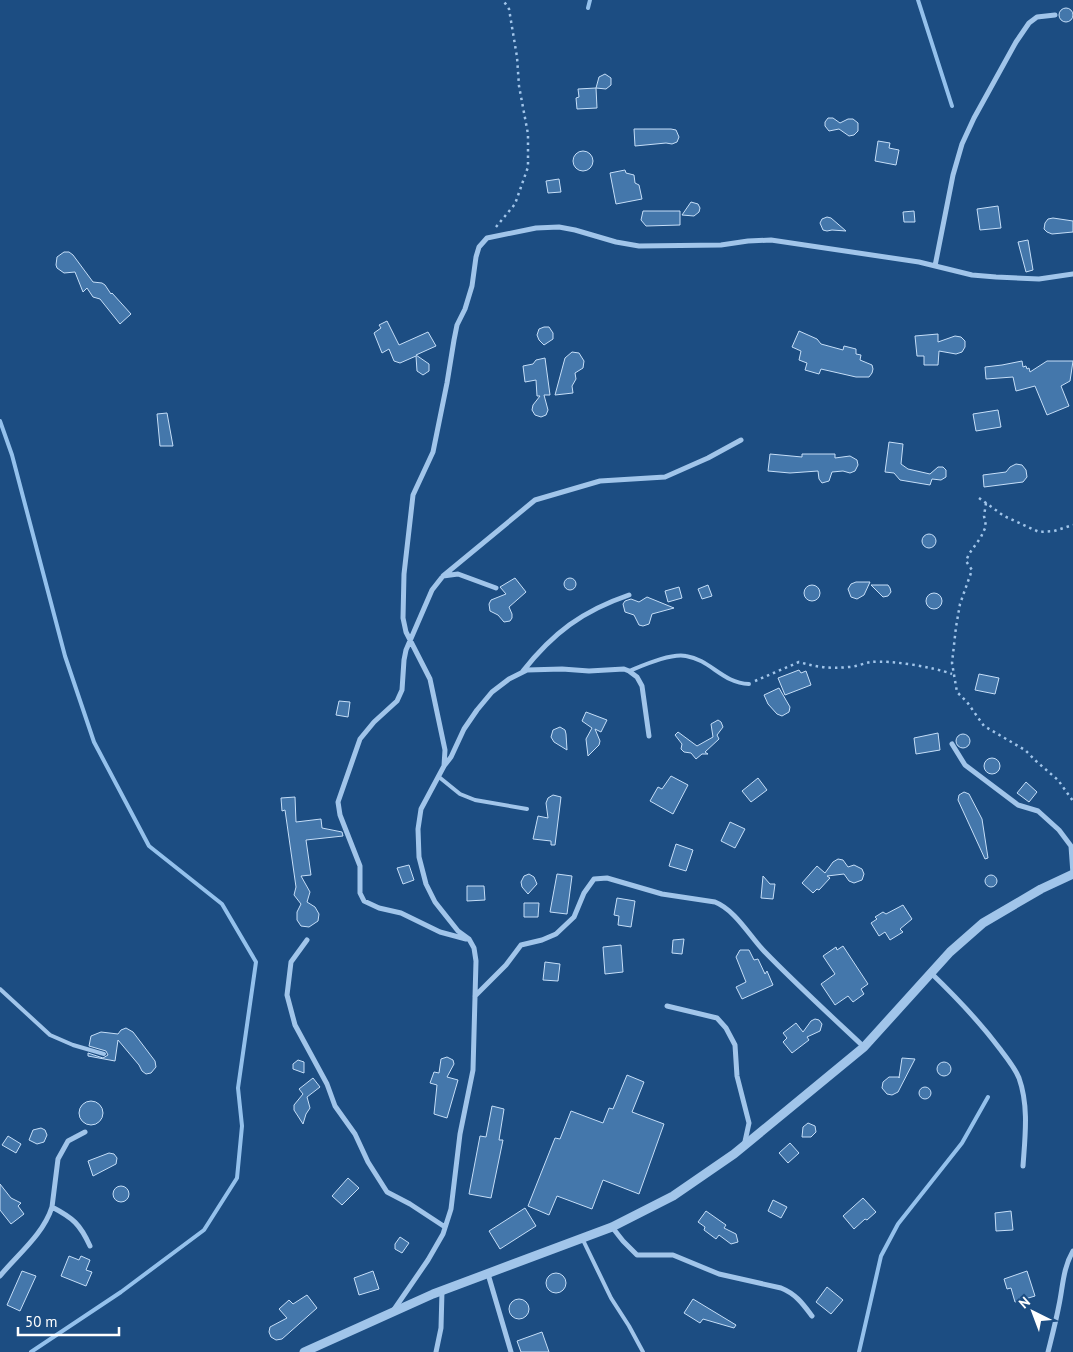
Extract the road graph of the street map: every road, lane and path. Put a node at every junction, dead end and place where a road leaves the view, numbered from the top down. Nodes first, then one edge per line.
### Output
1 (504, 0) edge
2 (1055, 15) dead end
3 (487, 238) junction
4 (935, 266) junction
5 (1073, 274) edge
6 (741, 440) dead end
7 (979, 498) dead end
8 (986, 503) junction
9 (1073, 525) edge
10 (443, 576) junction
11 (496, 588) dead end
12 (628, 595) dead end
13 (411, 641) junction
14 (630, 671) junction
15 (523, 672) junction
16 (953, 674) junction
17 (749, 684) joint
18 (649, 736) dead end
19 (952, 744) dead end
20 (444, 766) junction
21 (439, 777) junction
22 (1073, 801) edge
23 (527, 809) dead end
24 (1073, 874) edge
25 (469, 939) junction
26 (307, 940) dead end
27 (931, 973) junction
28 (0, 989) edge
29 (475, 996) junction
30 (667, 1006) dead end
31 (864, 1047) junction
32 (104, 1054) dead end
33 (85, 1132) dead end
34 (744, 1146) junction
35 (1023, 1166) dead end
36 (52, 1207) junction
37 (445, 1227) junction
38 (612, 1227) junction
39 (582, 1238) junction
40 (90, 1246) dead end
41 (1073, 1251) edge
42 (488, 1274) junction
43 (0, 1276) edge
44 (442, 1291) junction
45 (391, 1314) junction
46 (812, 1316) dead end
47 (304, 1352) edge
48 (436, 1352) edge
49 (511, 1352) edge
50 (643, 1352) edge
51 (1048, 1352) edge

1 - 3 path
2 - 4 street
3 - 4 street
3 - 13 street
4 - 5 street
6 - 10 street
7 - 8 path
8 - 9 path
8 - 16 path
10 - 11 street
10 - 13 street
12 - 15 street
13 - 20 street
13 - 25 street
14 - 15 street
14 - 17 lane
14 - 18 street
15 - 20 street
16 - 17 path
16 - 22 path
19 - 24 street
20 - 21 street
21 - 23 lane
21 - 25 street
24 - 27 street
25 - 29 street
26 - 37 street
27 - 31 street
27 - 35 street
28 - 32 lane
29 - 31 street
29 - 37 street
30 - 34 street
31 - 34 street
33 - 36 street
34 - 38 street
36 - 40 street
36 - 43 street
37 - 45 street
38 - 39 street
38 - 46 street
39 - 42 street
39 - 50 lane
41 - 51 street
42 - 44 street
42 - 49 street
44 - 45 street
44 - 48 street
45 - 47 street

